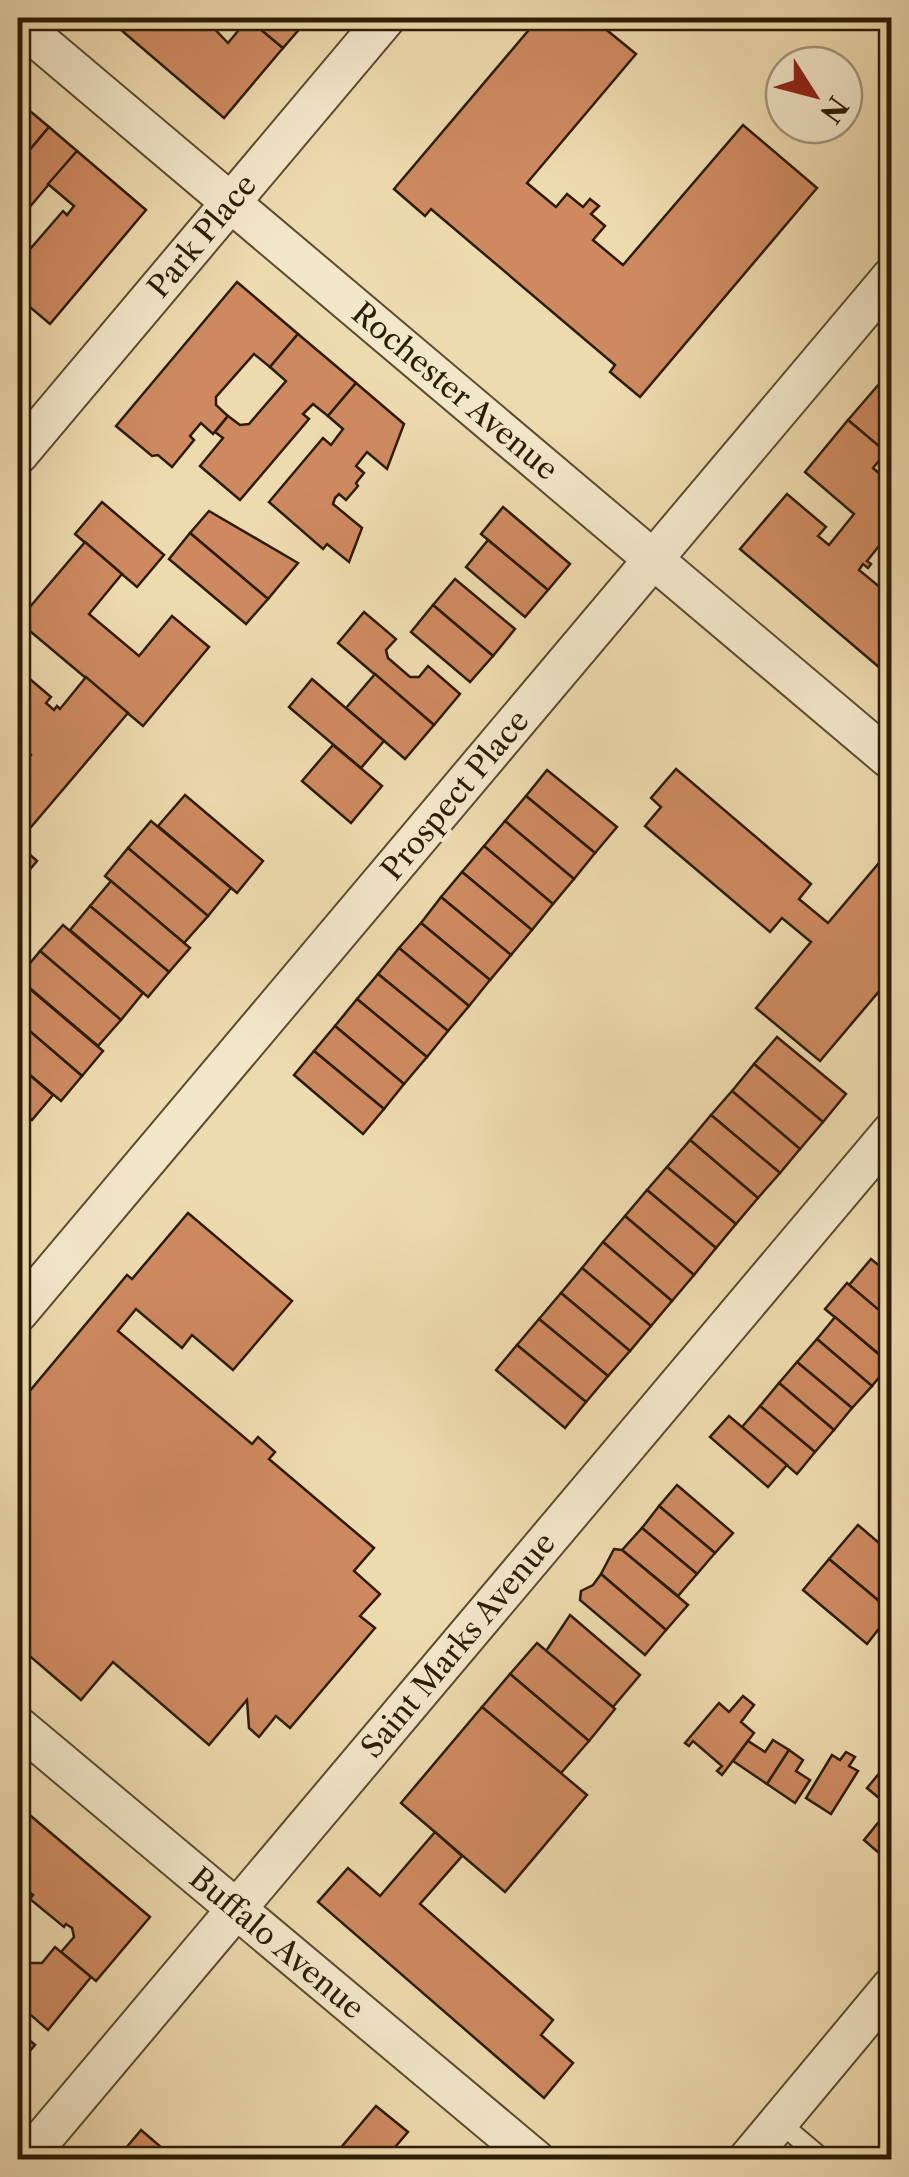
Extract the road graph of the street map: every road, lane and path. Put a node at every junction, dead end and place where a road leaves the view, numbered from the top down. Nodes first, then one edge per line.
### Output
1 (386, 18) edge
2 (18, 23) edge
3 (230, 202) junction
4 (892, 276) edge
5 (18, 455) edge
6 (654, 559) junction
7 (892, 761) edge
8 (892, 1132) edge
9 (18, 1313) edge
10 (18, 1726) edge
11 (236, 1908) junction
12 (892, 1986) edge
13 (779, 2122) junction
14 (25, 2160) edge
15 (536, 2160) edge
16 (747, 2160) edge
17 (824, 2160) edge

1 - 3 street, Park Place
2 - 3 street, Rochester Avenue
3 - 5 street, Park Place
3 - 6 street, Rochester Avenue
4 - 6 street, Prospect Place
6 - 7 street, Rochester Avenue
6 - 9 street, Prospect Place
8 - 11 street, Saint Marks Avenue
10 - 11 street, Buffalo Avenue
11 - 14 street, Saint Marks Avenue
11 - 15 street, Buffalo Avenue
12 - 13 street
13 - 16 street
13 - 17 lane

